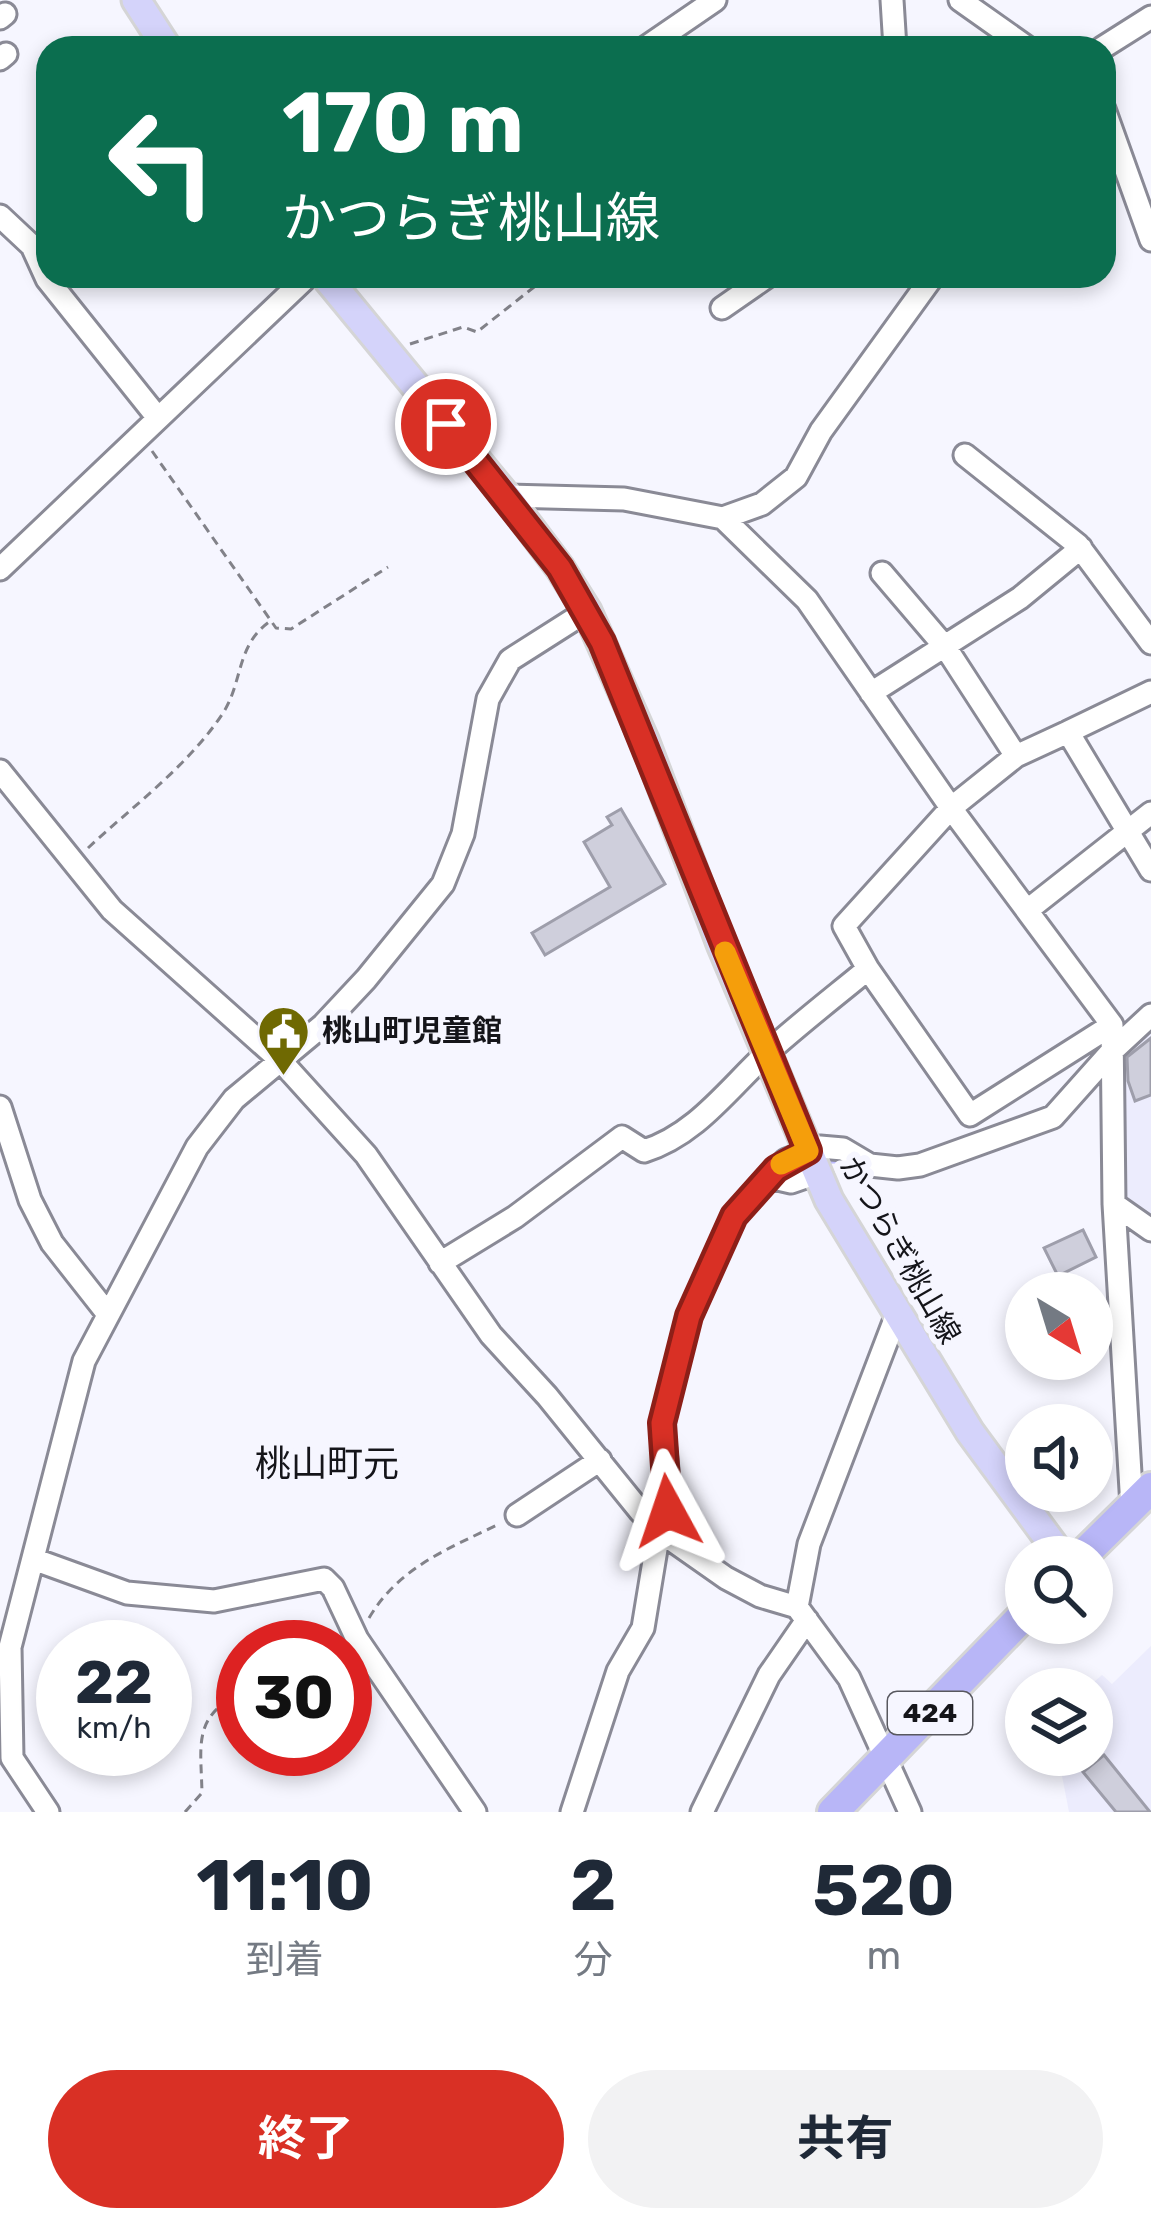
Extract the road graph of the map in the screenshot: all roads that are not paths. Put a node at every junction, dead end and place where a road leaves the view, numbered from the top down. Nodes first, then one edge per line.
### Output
1 (136, 0) edge
2 (715, 0) edge
3 (892, 0) edge
4 (960, 0) edge
5 (1149, 22) edge
6 (159, 36) edge
7 (662, 36) edge
8 (895, 36) edge
9 (1011, 36) edge
10 (1116, 40) edge
11 (1116, 142) edge
12 (0, 216) edge
13 (1151, 240) edge
14 (36, 255) edge
15 (53, 288) edge
16 (310, 288) edge
17 (333, 288) edge
18 (751, 288) edge
19 (924, 288) edge
20 (722, 308) dead end
21 (158, 418) junction
22 (965, 455) dead end
23 (506, 496) junction
24 (723, 518) junction
25 (1081, 548) junction
26 (0, 569) edge
27 (882, 573) dead end
28 (586, 611) junction
29 (1151, 644) edge
30 (946, 648) junction
31 (1151, 692) edge
32 (872, 693) junction
33 (1068, 731) junction
34 (1016, 756) junction
35 (0, 771) edge
36 (951, 808) junction
37 (1151, 813) edge
38 (1126, 832) junction
39 (1151, 870) edge
40 (1029, 909) junction
41 (868, 969) junction
42 (1151, 1015) edge
43 (1112, 1025) junction
44 (1111, 1052) junction
45 (767, 1053) junction
46 (280, 1060) junction
47 (0, 1107) edge
48 (812, 1162) junction
49 (1114, 1204) junction
50 (1151, 1230) edge
51 (440, 1263) junction
52 (106, 1313) junction
53 (897, 1314) junction
54 (600, 1460) junction
55 (1142, 1497) edge
56 (518, 1514) road end
57 (659, 1531) junction
58 (1047, 1536) edge
59 (1102, 1536) edge
60 (33, 1558) junction
61 (802, 1613) junction
62 (1005, 1635) edge
63 (886, 1757) junction
64 (47, 1812) edge
65 (475, 1812) edge
66 (572, 1812) edge
67 (702, 1812) edge
68 (833, 1812) edge
69 (910, 1812) edge

1 - 6 main road
2 - 7 street
3 - 8 street
4 - 9 street
5 - 10 street
11 - 13 street
12 - 14 street
15 - 21 street
16 - 21 street
17 - 23 main road, かつらぎ桃山線
18 - 20 street
19 - 24 street
21 - 26 street
22 - 25 street
23 - 24 street
23 - 28 main road, かつらぎ桃山線
24 - 32 street
25 - 29 street
25 - 30 street
27 - 30 street
28 - 45 main road, かつらぎ桃山線
28 - 46 street
30 - 32 street
30 - 34 street
31 - 33 street
32 - 36 street
33 - 34 street
33 - 38 street
34 - 36 street
35 - 46 street
36 - 40 street
36 - 41 street
37 - 38 street
38 - 39 street
38 - 40 street
40 - 43 street
41 - 43 street
41 - 45 street
42 - 44 street
43 - 44 street
44 - 48 street
44 - 49 street
45 - 48 main road, かつらぎ桃山線
45 - 51 street
46 - 51 street
46 - 52 street
47 - 52 street
48 - 53 main road, かつらぎ桃山線
48 - 57 street
49 - 50 street
49 - 55 street
51 - 54 street
52 - 60 street
53 - 58 main road, かつらぎ桃山線
53 - 61 street
54 - 56 street
54 - 57 street
55 - 59 highway
57 - 61 street
57 - 66 street
60 - 64 street
60 - 65 street
61 - 63 street
61 - 67 street
62 - 63 highway, 424
63 - 68 highway, 424
63 - 69 street

